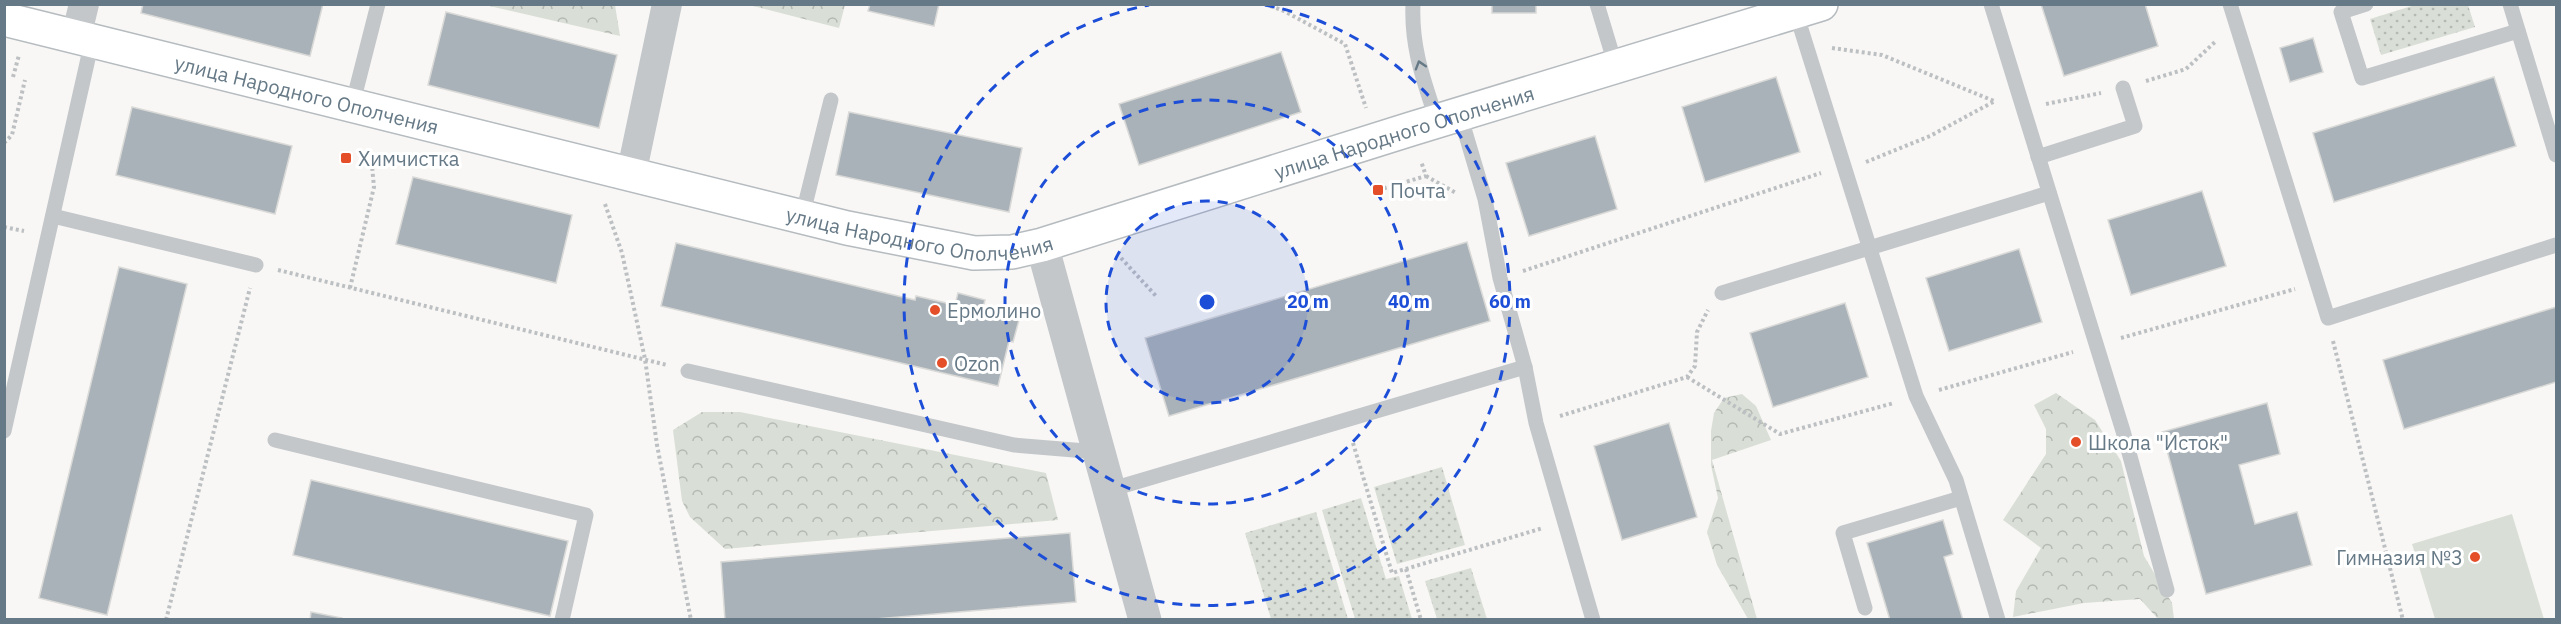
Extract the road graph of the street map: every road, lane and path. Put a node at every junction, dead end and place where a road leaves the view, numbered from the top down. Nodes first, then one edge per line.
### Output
1 (84, 4) edge
2 (378, 4) edge
3 (667, 4) edge
4 (1266, 4) edge
5 (1413, 4) edge
6 (1597, 4) edge
7 (1991, 4) edge
8 (2230, 4) edge
9 (2366, 4) edge
10 (2510, 4) edge
11 (1809, 8) edge
12 (4, 19) edge
13 (2235, 22) junction
14 (2518, 31) junction
15 (84, 39) junction
16 (1806, 44) junction
17 (19, 54) dead end
18 (1616, 67) junction
19 (13, 77) dead end
20 (25, 80) dead end
21 (2123, 88) junction
22 (831, 100) dead end
23 (1995, 101) junction
24 (352, 106) junction
25 (2023, 108) junction
26 (1367, 112) dead end
27 (1448, 118) junction
28 (4, 143) edge
29 (1418, 153) dead end
30 (2556, 154) edge
31 (371, 155) dead end
32 (2038, 157) junction
33 (1844, 166) junction
34 (631, 175) junction
35 (1426, 176) junction
36 (1378, 190) dead end
37 (2049, 193) junction
38 (1463, 197) dead end
39 (602, 198) dead end
40 (53, 216) junction
41 (802, 217) junction
42 (1042, 245) junction
43 (2556, 245) edge
44 (1870, 249) junction
45 (1121, 258) dead end
46 (256, 265) junction
47 (1500, 278) junction
48 (2316, 283) junction
49 (350, 288) junction
50 (1722, 293) joint
51 (1156, 296) dead end
52 (2328, 318) junction
53 (2096, 345) junction
54 (645, 359) junction
55 (1525, 367) junction
56 (688, 371) joint
57 (1687, 377) junction
58 (1916, 396) junction
59 (1346, 420) junction
60 (1536, 423) junction
61 (4, 431) edge
62 (274, 440) dead end
63 (1098, 452) junction
64 (1109, 490) junction
65 (1961, 498) junction
66 (1565, 521) junction
67 (1406, 569) junction
68 (2167, 590) dead end
69 (1865, 608) dead end
70 (166, 620) edge
71 (562, 620) edge
72 (690, 620) edge
73 (1145, 620) edge
74 (1421, 620) edge
75 (1593, 620) edge
76 (1998, 620) edge
77 (2403, 620) edge

1 - 15 street
2 - 24 lane
3 - 34 street
4 - 26 path
27 -> 5 lane
6 - 18 lane
7 - 25 lane
8 - 13 lane
9 - 14 lane
10 - 14 lane
11 - 16 lane
11 - 18 main road, улица Народного Ополчения
12 - 15 main road, улица Народного Ополчения
13 - 21 path
13 - 48 lane
14 - 30 lane
15 - 24 main road, улица Народного Ополчения
15 - 40 lane
16 - 23 path
16 - 33 lane
17 - 19 path
18 - 27 main road, улица Народного Ополчения
20 - 28 path
21 - 25 path
21 - 32 lane
22 - 41 lane
23 - 25 path
23 - 33 path
24 - 34 main road, улица Народного Ополчения
25 - 32 lane
27 - 42 main road, улица Народного Ополчения
27 - 47 lane
29 - 35 path
31 - 49 path
32 - 37 lane
33 - 44 lane
33 - 47 path
34 - 41 main road, улица Народного Ополчения
35 - 36 path
35 - 38 path
37 - 44 lane
37 - 53 lane
39 - 54 path
40 - 46 lane
40 - 61 lane
41 - 42 main road, улица Народного Ополчения
42 - 63 street
43 - 52 lane
44 - 50 lane
44 - 58 lane
45 - 51 path
46 - 49 path
46 - 70 path
47 - 55 lane
48 - 52 lane
48 - 53 path
49 - 54 path
50 - 57 path
52 - 77 path
53 - 58 path
53 - 68 lane
54 - 56 path
54 - 72 path
55 - 59 lane
55 - 60 lane
56 - 63 lane
57 - 58 path
57 - 60 path
58 - 65 lane
59 - 64 lane
59 - 67 path
60 - 66 lane
62 - 71 lane
63 - 64 street
64 - 73 street
65 - 69 lane
65 - 76 lane
66 - 67 path
66 - 75 lane
67 - 74 path

